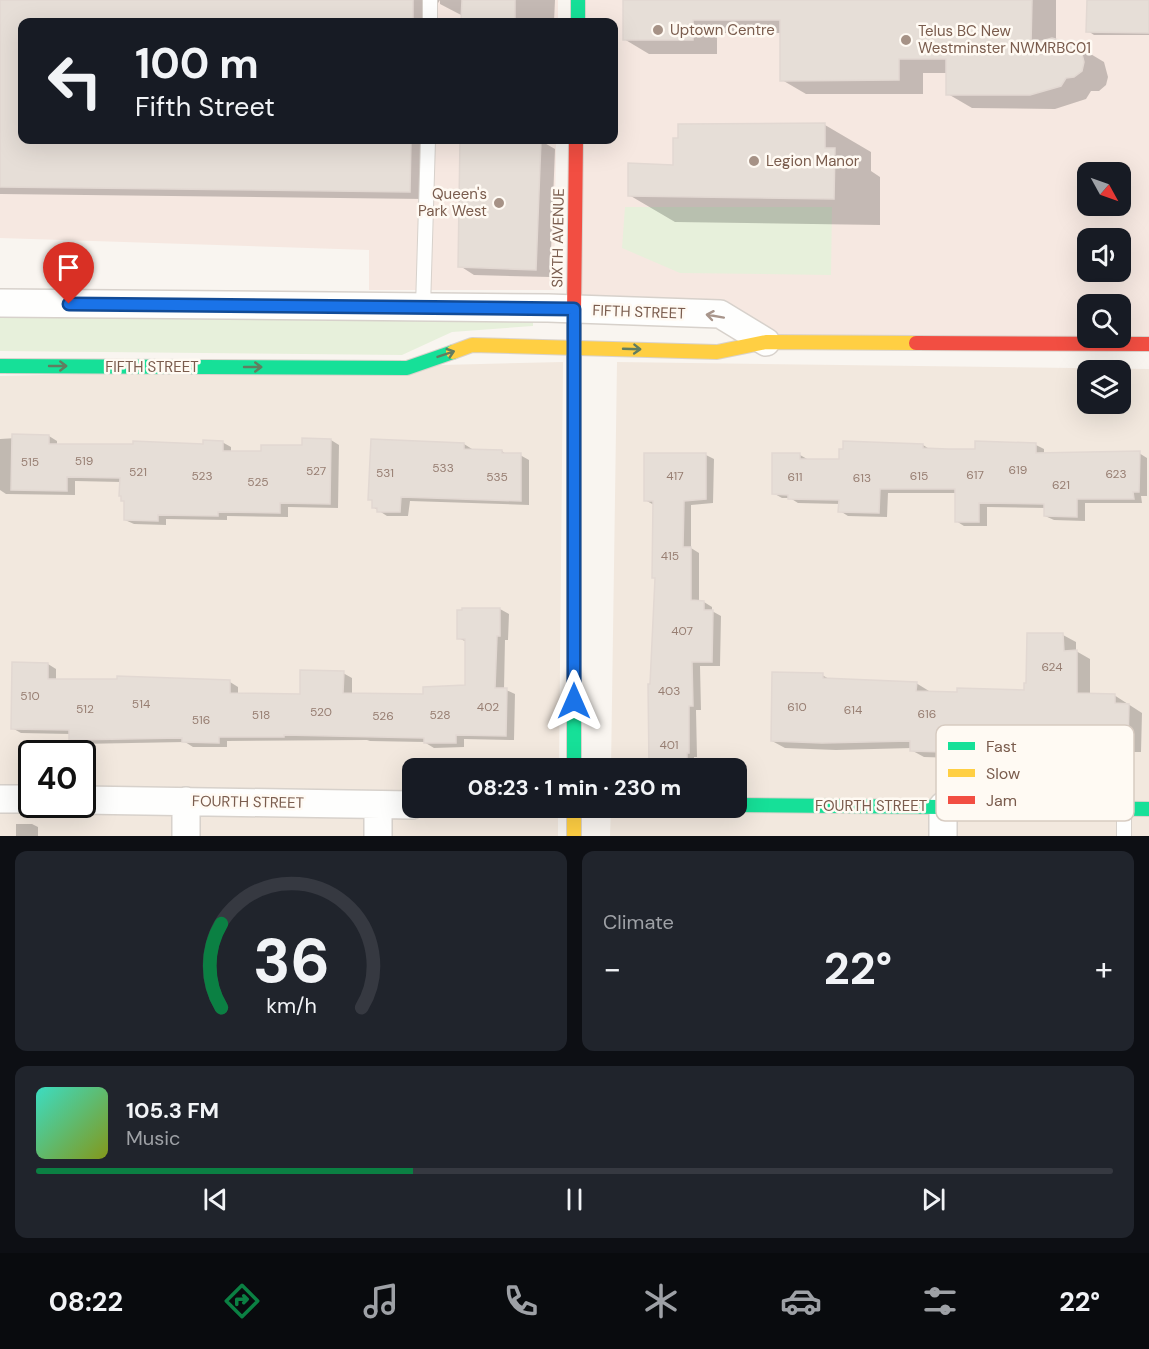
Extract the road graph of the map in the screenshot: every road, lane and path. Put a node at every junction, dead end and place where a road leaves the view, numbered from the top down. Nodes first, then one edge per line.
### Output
1 (430, 0) edge
2 (578, 0) edge
3 (429, 18) edge
4 (578, 18) edge
5 (428, 144) edge
6 (576, 144) edge
7 (0, 303) edge
8 (423, 307) junction
9 (574, 309) junction
10 (766, 342) junction
11 (1149, 344) edge
12 (574, 348) junction
13 (0, 366) edge
14 (574, 758) edge
15 (0, 798) edge
16 (18, 799) edge
17 (96, 800) edge
18 (186, 801) junction
19 (378, 805) junction
20 (402, 805) edge
21 (747, 805) edge
22 (936, 806) edge
23 (574, 818) edge
24 (186, 836) edge
25 (378, 836) edge
26 (574, 836) edge

1 - 3 lane
2 - 4 street
5 - 8 lane
6 - 9 street, SIXTH AVENUE
7 - 8 street, FIFTH STREET
8 - 9 street, FIFTH STREET
10 -> 9 street, FIFTH STREET
9 - 12 street, SIXTH AVENUE
10 - 11 street, FIFTH STREET
12 -> 10 street, FIFTH STREET
13 -> 12 street, FIFTH STREET
12 - 14 street, SIXTH AVENUE
15 - 16 street
17 - 18 street, FOURTH STREET
18 - 19 street, FOURTH STREET
18 - 24 street
19 - 20 street, FOURTH STREET
19 - 25 street
21 - 22 street, FOURTH STREET
23 - 26 street

